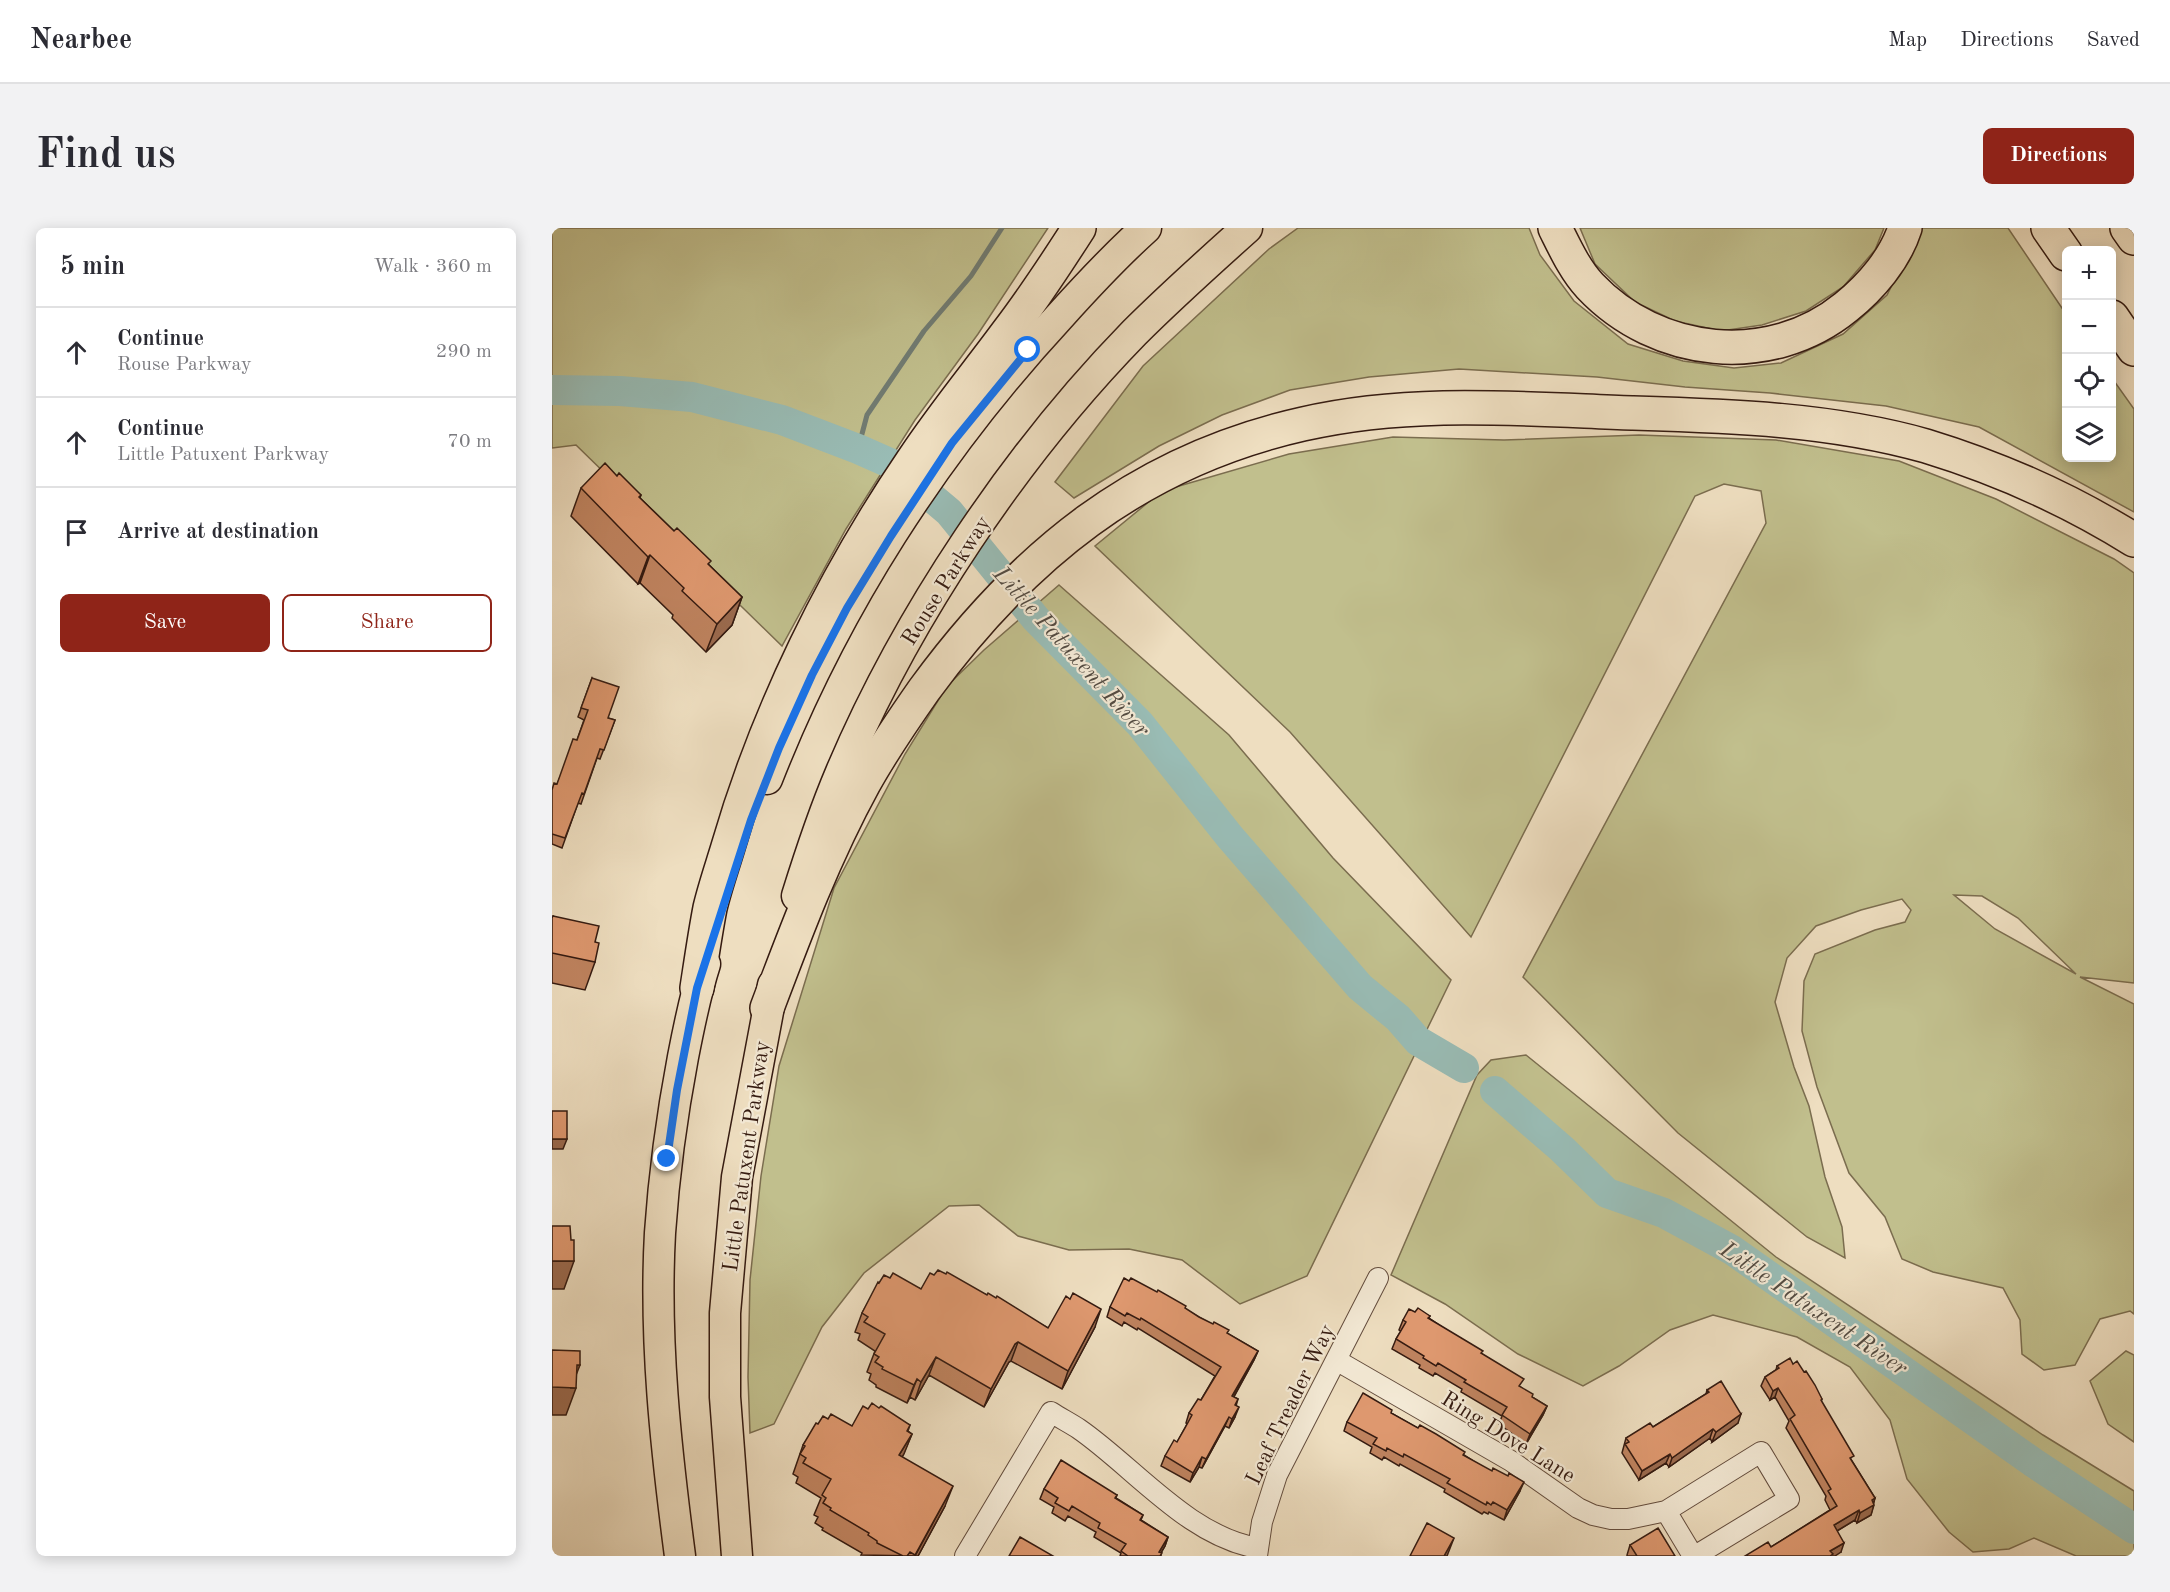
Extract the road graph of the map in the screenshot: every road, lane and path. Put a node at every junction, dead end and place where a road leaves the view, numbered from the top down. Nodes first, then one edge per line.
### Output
1 (1079, 228) edge
2 (1146, 228) edge
3 (1247, 228) edge
4 (1555, 228) edge
5 (1905, 228) edge
6 (2048, 228) edge
7 (2127, 228) edge
8 (2134, 238) edge
9 (2062, 247) edge
10 (2116, 323) edge
11 (2134, 349) edge
12 (943, 436) junction
13 (882, 529) junction
14 (2134, 540) edge
15 (697, 988) junction
16 (767, 1008) junction
17 (1378, 1278) dead end
18 (1336, 1360) junction
19 (1666, 1510) junction
20 (1258, 1552) edge
21 (680, 1556) edge
22 (736, 1556) edge
23 (965, 1556) edge
24 (1694, 1556) edge

1 - 12 highway
2 - 12 main road
3 - 16 main road, Rouse Parkway
4 - 5 highway
6 - 9 highway
7 - 8 highway
10 - 11 highway
12 - 13 highway
13 - 15 main road
13 - 15 highway
14 - 16 highway
15 - 21 main road
16 - 22 main road, Little Patuxent Parkway
17 - 18 street, Leaf Treader Way
18 - 19 street, Ring Dove Lane
18 - 20 street, Leaf Treader Way
19 - 24 street, Ring Dove Lane
19 - 24 street, Ring Dove Lane
20 - 23 street

